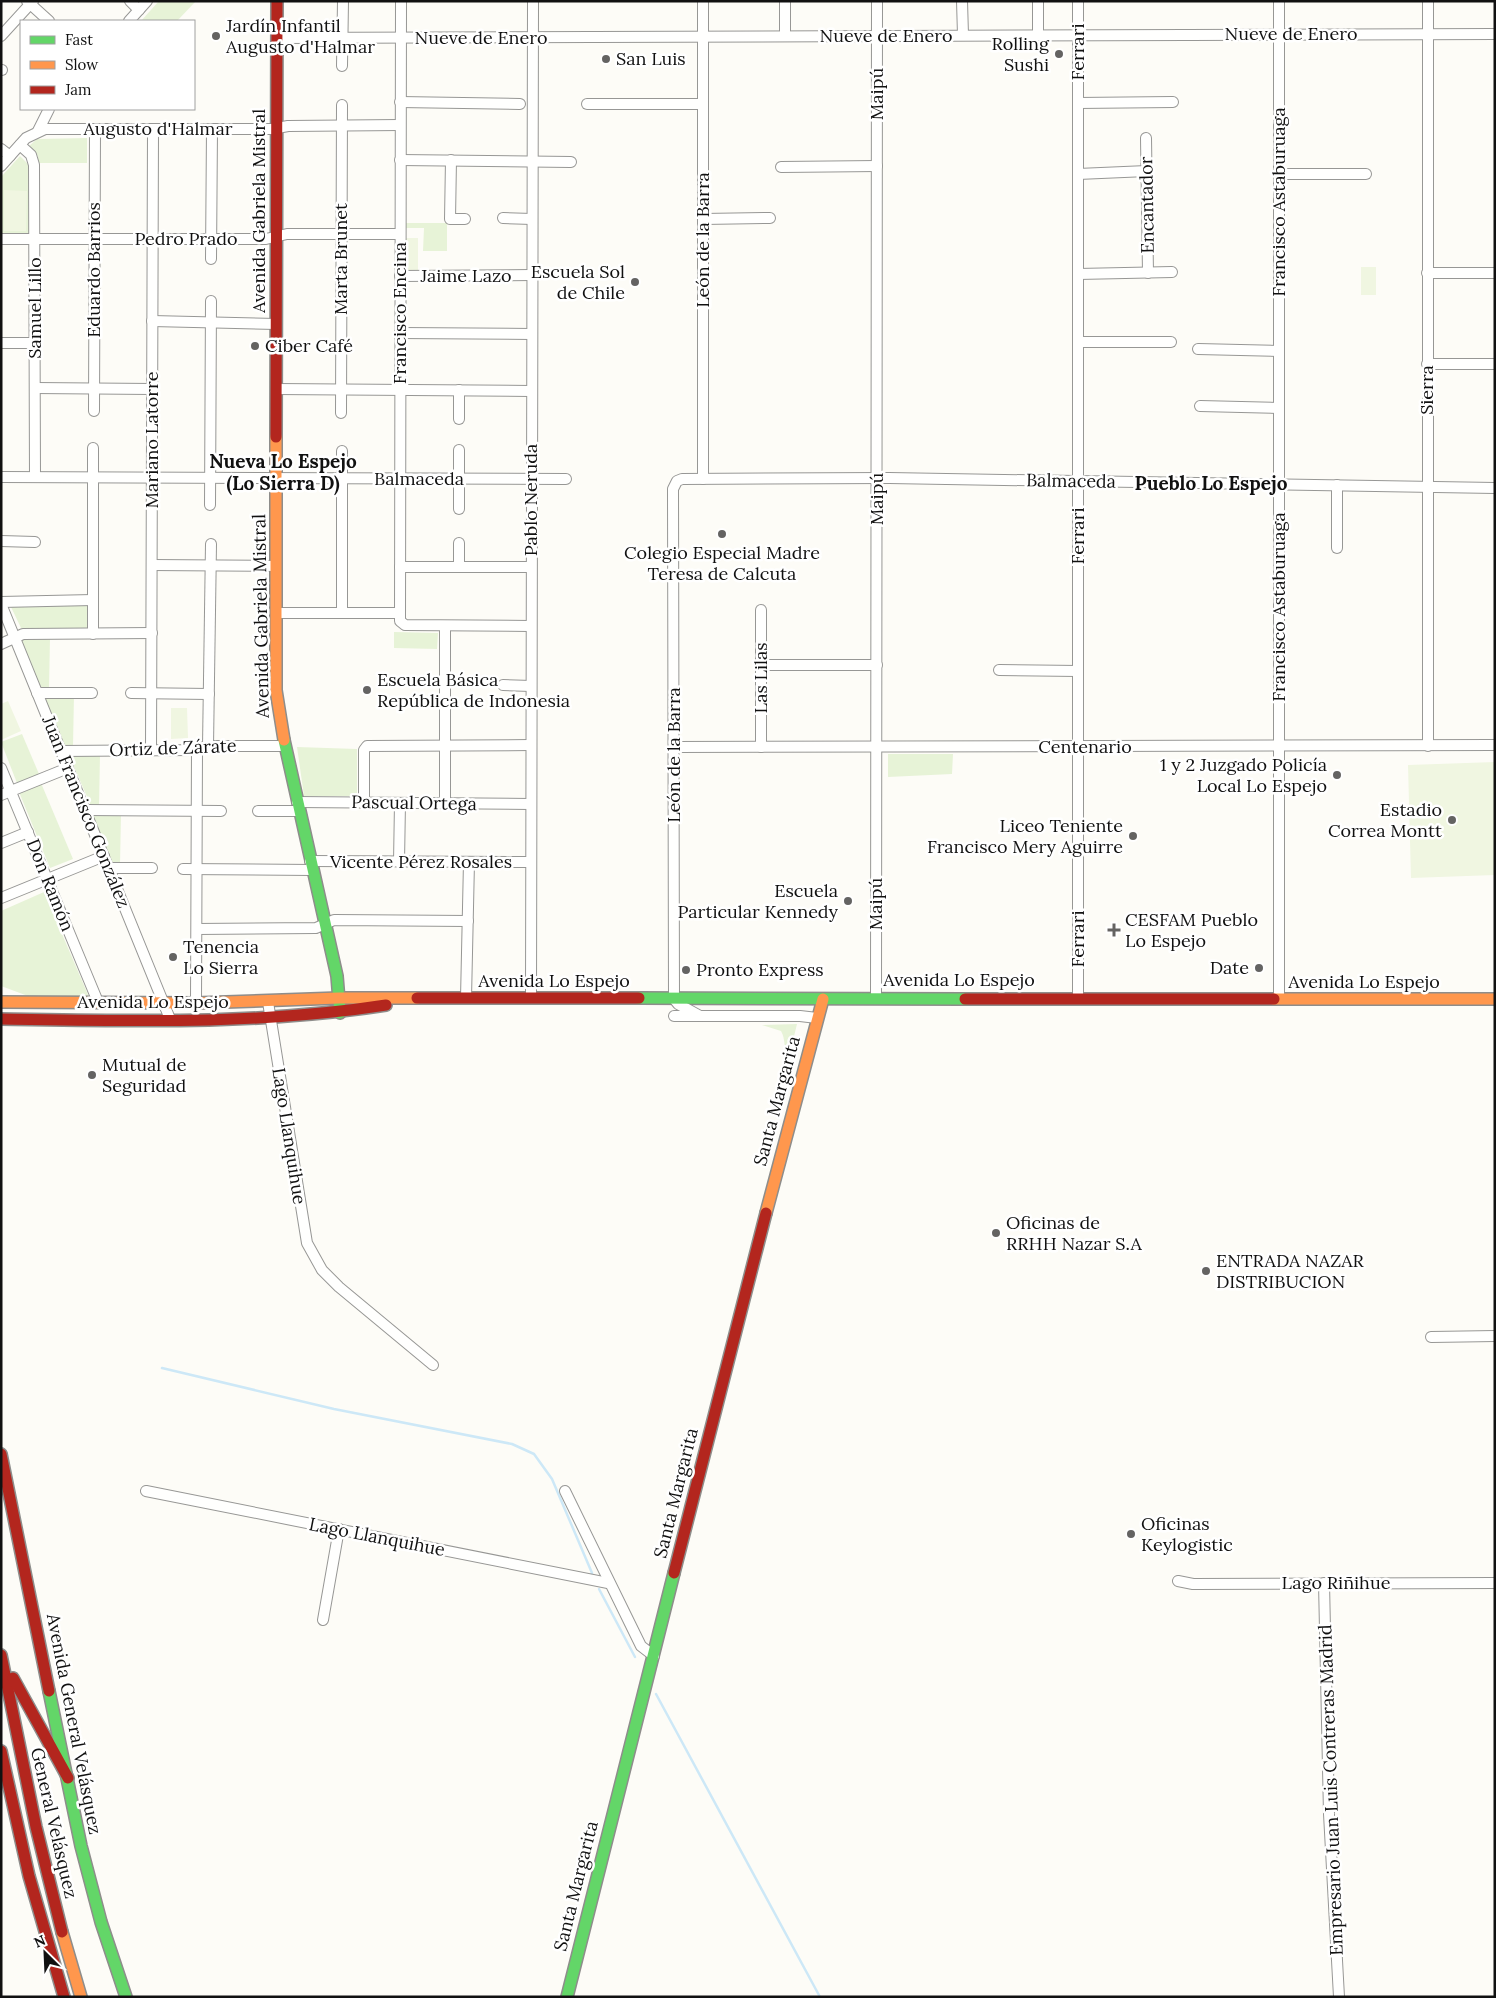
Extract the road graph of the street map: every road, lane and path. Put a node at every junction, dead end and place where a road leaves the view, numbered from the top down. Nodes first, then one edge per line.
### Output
1 (130, 1) edge
2 (147, 1) edge
3 (277, 1) edge
4 (343, 1) edge
5 (401, 1) edge
6 (533, 1) edge
7 (703, 1) edge
8 (784, 1) edge
9 (877, 1) edge
10 (962, 1) edge
11 (1038, 1) edge
12 (1078, 1) edge
13 (1279, 1) edge
14 (1428, 1) edge
15 (30, 2) edge
16 (139, 10) junction
17 (48, 20) edge
18 (130, 20) edge
19 (1078, 34) junction
20 (1428, 34) junction
21 (1495, 34) edge
22 (963, 35) junction
23 (1038, 35) junction
24 (1279, 35) junction
25 (1, 36) edge
26 (785, 36) junction
27 (877, 36) junction
28 (704, 37) junction
29 (277, 38) junction
30 (401, 38) junction
31 (533, 38) junction
32 (342, 39) junction
33 (342, 66) dead end
34 (400, 102) junction
35 (1173, 102) dead end
36 (1078, 103) junction
37 (520, 104) dead end
38 (587, 104) dead end
39 (703, 104) junction
40 (342, 105) dead end
41 (47, 110) edge
42 (342, 125) junction
43 (400, 125) junction
44 (277, 128) junction
45 (95, 129) junction
46 (153, 129) junction
47 (212, 129) junction
48 (38, 131) junction
49 (1146, 138) dead end
50 (20, 145) junction
51 (1, 149) edge
52 (10, 156) junction
53 (400, 160) junction
54 (451, 160) junction
55 (532, 161) junction
56 (570, 162) dead end
57 (1, 166) edge
58 (876, 166) junction
59 (781, 167) dead end
60 (1147, 171) junction
61 (1078, 174) junction
62 (1279, 174) junction
63 (1366, 174) dead end
64 (503, 218) dead end
65 (770, 218) dead end
66 (465, 219) dead end
67 (532, 219) junction
68 (703, 219) junction
69 (400, 234) junction
70 (341, 235) junction
71 (276, 236) junction
72 (1, 238) edge
73 (34, 239) junction
74 (94, 239) junction
75 (152, 239) junction
76 (211, 239) junction
77 (211, 259) dead end
78 (1172, 272) dead end
79 (1148, 273) junction
80 (1427, 273) junction
81 (1495, 273) edge
82 (1078, 274) junction
83 (532, 275) junction
84 (400, 276) junction
85 (211, 301) dead end
86 (152, 321) junction
87 (211, 322) junction
88 (276, 324) junction
89 (400, 333) junction
90 (532, 334) junction
91 (1, 342) edge
92 (35, 342) junction
93 (1078, 342) junction
94 (1172, 342) dead end
95 (1198, 349) dead end
96 (1279, 351) junction
97 (1427, 364) junction
98 (1495, 364) edge
99 (35, 388) junction
100 (94, 389) junction
101 (152, 389) junction
102 (276, 389) junction
103 (341, 390) junction
104 (400, 390) junction
105 (459, 390) junction
106 (531, 391) junction
107 (1200, 406) dead end
108 (1279, 408) junction
109 (94, 411) dead end
110 (341, 413) dead end
111 (459, 419) dead end
112 (94, 448) dead end
113 (459, 450) dead end
114 (342, 451) dead end
115 (1, 477) edge
116 (35, 477) junction
117 (94, 477) junction
118 (152, 477) junction
119 (210, 478) junction
120 (276, 478) junction
121 (342, 478) junction
122 (877, 478) junction
123 (400, 479) junction
124 (459, 479) junction
125 (531, 479) junction
126 (566, 479) dead end
127 (704, 479) junction
128 (677, 481) joint
129 (1078, 481) junction
130 (1279, 484) junction
131 (1337, 485) junction
132 (1428, 486) junction
133 (1495, 488) edge
134 (210, 505) dead end
135 (459, 509) dead end
136 (1, 542) edge
137 (35, 542) dead end
138 (459, 543) dead end
139 (211, 544) dead end
140 (1337, 548) dead end
141 (152, 565) junction
142 (211, 566) junction
143 (276, 566) junction
144 (400, 567) junction
145 (459, 567) junction
146 (531, 567) junction
147 (93, 600) junction
148 (1, 603) edge
149 (761, 610) dead end
150 (276, 613) junction
151 (342, 613) junction
152 (400, 613) junction
153 (445, 626) junction
154 (531, 626) junction
155 (152, 633) junction
156 (93, 634) junction
157 (15, 638) junction
158 (1, 644) edge
159 (761, 665) junction
160 (877, 665) junction
161 (999, 670) dead end
162 (1078, 670) junction
163 (503, 685) dead end
164 (531, 686) junction
165 (38, 693) junction
166 (92, 693) dead end
167 (131, 693) dead end
168 (152, 694) junction
169 (209, 694) junction
170 (445, 745) junction
171 (531, 745) junction
172 (1495, 745) edge
173 (208, 746) junction
174 (285, 746) junction
175 (1279, 746) junction
176 (1428, 746) junction
177 (675, 747) junction
178 (761, 747) junction
179 (877, 747) junction
180 (1078, 747) junction
181 (197, 749) junction
182 (61, 750) junction
183 (151, 750) junction
184 (1, 768) edge
185 (68, 768) junction
186 (6, 793) edge
187 (364, 802) junction
188 (400, 803) junction
189 (445, 804) junction
190 (531, 804) junction
191 (298, 807) junction
192 (86, 810) junction
193 (198, 811) junction
194 (221, 811) dead end
195 (258, 811) dead end
196 (28, 832) junction
197 (1, 843) edge
198 (104, 856) junction
199 (399, 862) junction
200 (469, 862) junction
201 (531, 862) junction
202 (311, 866) junction
203 (110, 868) junction
204 (152, 868) dead end
205 (183, 869) dead end
206 (198, 870) junction
207 (47, 879) junction
208 (1, 898) edge
209 (468, 921) junction
210 (324, 924) junction
211 (197, 929) junction
212 (1, 993) edge
213 (876, 997) junction
214 (339, 998) junction
215 (423, 998) junction
216 (466, 998) junction
217 (531, 998) junction
218 (1078, 998) junction
219 (674, 999) junction
220 (823, 999) junction
221 (1279, 999) junction
222 (1495, 999) edge
223 (1, 1002) edge
224 (21, 1002) junction
225 (44, 1002) junction
226 (98, 1002) junction
227 (163, 1002) junction
228 (268, 1002) junction
229 (196, 1003) junction
230 (340, 1013) junction
231 (674, 1016) dead end
232 (700, 1016) junction
233 (817, 1018) junction
234 (1, 1019) edge
235 (44, 1019) junction
236 (170, 1019) junction
237 (271, 1019) junction
238 (1495, 1336) edge
239 (1431, 1337) dead end
240 (433, 1365) dead end
241 (1, 1454) edge
242 (146, 1491) dead end
243 (565, 1491) dead end
244 (339, 1529) junction
245 (1178, 1581) dead end
246 (608, 1583) junction
247 (1324, 1583) junction
248 (1495, 1583) edge
249 (323, 1620) dead end
250 (1, 1648) edge
251 (1, 1655) edge
252 (654, 1656) junction
253 (1, 1751) edge
254 (68, 1778) junction
255 (54, 1967) junction
256 (57, 1997) edge
257 (64, 1997) edge
258 (82, 1997) edge
259 (126, 1997) edge
260 (566, 1997) edge
261 (1339, 1997) edge

1 - 16 street
2 - 16 street
3 - 29 main road, Avenida Gabriela Mistral
4 - 32 street
5 - 30 street, Francisco Encina
6 - 31 street, Pablo Neruda
7 - 28 street, León de la Barra
8 - 26 street
9 - 27 street, Maipú
10 - 22 street
11 - 23 street
12 - 19 street, Ferrari
13 - 24 street, Francisco Astaburuaga
14 - 20 street, Sierra
15 - 17 street
15 - 25 street
16 - 18 street
19 - 23 street, Nueve de Enero
19 - 24 street, Nueve de Enero
19 - 36 street, Ferrari
20 - 21 street, Nueve de Enero
20 - 24 street, Nueve de Enero
20 - 80 street, Sierra
22 - 23 street, Nueve de Enero
22 - 27 street, Nueve de Enero
24 - 62 street, Francisco Astaburuaga
26 - 27 street, Nueve de Enero
26 - 28 street, Nueve de Enero
27 - 58 street, Maipú
28 - 31 street, Nueve de Enero
28 - 39 street, León de la Barra
29 - 32 street, Nueve de Enero
29 - 44 main road, Avenida Gabriela Mistral
30 - 31 street, Nueve de Enero
30 - 32 street, Nueve de Enero
30 - 34 street, Francisco Encina
31 - 55 street, Pablo Neruda
32 - 33 street
34 - 37 street
34 - 43 street, Francisco Encina
35 - 36 street, Ferrari
36 - 61 street, Ferrari
38 - 39 street
39 - 68 street, León de la Barra
40 - 42 street, Marta Brunet
41 - 48 street
42 - 43 street, Augusto d'Halmar
42 - 44 street, Augusto d'Halmar
42 - 70 street, Marta Brunet
43 - 53 street, Francisco Encina
44 - 47 street, Augusto d'Halmar
44 - 71 main road, Avenida Gabriela Mistral
45 - 46 street, Augusto d'Halmar
45 - 48 street, Augusto d'Halmar
45 - 74 street, Eduardo Barrios
46 - 47 street, Augusto d'Halmar
46 - 75 street, Mariano Latorre
47 - 76 street
48 - 50 street
49 - 60 street, Encantador
50 - 52 street
50 - 73 street, Samuel Lillo
51 - 52 street
52 - 57 street
53 - 54 street
53 - 69 street, Francisco Encina
54 - 55 street
54 - 66 street
55 - 56 street
55 - 67 street, Pablo Neruda
58 - 59 street
58 - 122 street, Maipú
60 - 61 street
60 - 79 street, Encantador
61 - 82 street, Ferrari
62 - 63 street
62 - 96 street, Francisco Astaburuaga
64 - 67 street
65 - 68 street
67 - 83 street, Pablo Neruda
68 - 127 street, León de la Barra
69 - 70 street, Pedro Prado
69 - 84 street, Francisco Encina
70 - 71 street, Pedro Prado
70 - 103 street, Marta Brunet
71 - 76 street, Pedro Prado
71 - 88 main road, Avenida Gabriela Mistral
72 - 73 street, Pedro Prado
73 - 74 street, Pedro Prado
73 - 92 street, Samuel Lillo
74 - 75 street, Pedro Prado
74 - 100 street, Eduardo Barrios
75 - 76 street, Pedro Prado
75 - 86 street, Mariano Latorre
76 - 77 street
78 - 79 street
79 - 82 street
80 - 81 street
80 - 97 street, Sierra
82 - 93 street, Ferrari
83 - 84 street, Jaime Lazo
83 - 90 street, Pablo Neruda
84 - 89 street, Francisco Encina
85 - 87 street
86 - 87 street
86 - 101 street, Mariano Latorre
87 - 88 street
87 - 119 street
88 - 102 main road, Avenida Gabriela Mistral
89 - 90 street
89 - 104 street, Francisco Encina
90 - 106 street, Pablo Neruda
91 - 92 street
92 - 99 street, Samuel Lillo
93 - 94 street
93 - 129 street, Ferrari
95 - 96 street
96 - 108 street, Francisco Astaburuaga
97 - 98 street
97 - 132 street, Sierra
99 - 100 street
99 - 116 street, Samuel Lillo
100 - 101 street
100 - 109 street, Eduardo Barrios
101 - 118 street, Mariano Latorre
102 - 103 street
102 - 120 main road, Avenida Gabriela Mistral
103 - 104 street
103 - 110 street, Marta Brunet
104 - 105 street
104 - 123 street, Francisco Encina
105 - 106 street
105 - 111 street
106 - 125 street, Pablo Neruda
107 - 108 street
108 - 130 street, Francisco Astaburuaga
112 - 117 street
113 - 124 street
114 - 121 street
115 - 116 street, Balmaceda
116 - 117 street, Balmaceda
117 - 118 street, Balmaceda
117 - 147 street
118 - 119 street, Balmaceda
118 - 141 street, Mariano Latorre
119 - 120 street, Balmaceda
119 - 134 street
120 - 121 street, Balmaceda
120 - 143 main road, Avenida Gabriela Mistral
121 - 123 street, Balmaceda
121 - 151 street
122 - 127 street, Balmaceda
122 - 129 street, Balmaceda
122 - 160 street, Maipú
123 - 124 street, Balmaceda
123 - 144 street, Francisco Encina
124 - 125 street, Balmaceda
124 - 135 street
125 - 126 street, Balmaceda
125 - 146 street, Pablo Neruda
127 - 128 street, Balmaceda
128 - 177 street, León de la Barra
129 - 130 street, Balmaceda
129 - 162 street, Ferrari
130 - 131 street, Balmaceda
130 - 175 street, Francisco Astaburuaga
131 - 132 street, Balmaceda
131 - 140 street
132 - 133 street, Balmaceda
132 - 176 street, Sierra
136 - 137 street
138 - 145 street
139 - 142 street
141 - 142 street
141 - 155 street, Mariano Latorre
142 - 143 street
142 - 169 street
143 - 150 main road, Avenida Gabriela Mistral
144 - 145 street
144 - 152 street, Francisco Encina
145 - 146 street
146 - 154 street, Pablo Neruda
147 - 148 street
147 - 156 street
148 - 157 street, Juan Francisco González
149 - 159 street, Las Lilas
150 - 151 street
150 - 174 main road, Avenida Gabriela Mistral
151 - 152 street
152 - 153 street, Francisco Encina
153 - 154 street
153 - 170 street
154 - 164 street, Pablo Neruda
155 - 156 street
155 - 168 street, Mariano Latorre
156 - 157 street
157 - 158 street
157 - 165 street, Juan Francisco González
159 - 160 street
159 - 178 street, Las Lilas
160 - 179 street, Maipú
161 - 162 street
162 - 180 street, Ferrari
163 - 164 street
164 - 171 street, Pablo Neruda
165 - 166 street
165 - 182 street, Juan Francisco González
167 - 168 street
168 - 169 street
168 - 183 street, Mariano Latorre
169 - 173 street
170 - 171 street
170 - 187 street
170 - 189 street
171 - 190 street, Pablo Neruda
172 - 176 street, Centenario
173 - 174 street, Ortiz de Zárate
173 - 181 street, Ortiz de Zárate
174 - 191 main road, Avenida Gabriela Mistral
175 - 176 street, Centenario
175 - 180 street, Centenario
175 - 221 street, Francisco Astaburuaga
177 - 178 street, Centenario
177 - 219 street, León de la Barra
178 - 179 street, Centenario
179 - 180 street, Centenario
179 - 213 street, Maipú
180 - 218 street, Ferrari
181 - 183 street, Ortiz de Zárate
181 - 193 street
182 - 183 street, Ortiz de Zárate
182 - 185 street, Juan Francisco González
184 - 186 street, Don Ramón
185 - 186 street
185 - 192 street, Juan Francisco González
186 - 196 street, Don Ramón
187 - 188 street, Pascual Ortega
187 - 191 street, Pascual Ortega
188 - 189 street, Pascual Ortega
188 - 199 street
189 - 190 street, Pascual Ortega
190 - 201 street, Pablo Neruda
191 - 195 street, Pascual Ortega
191 - 202 main road, Avenida Gabriela Mistral
192 - 193 street
192 - 198 street, Juan Francisco González
193 - 194 street
193 - 206 street
196 - 197 street
196 - 207 street, Don Ramón
198 - 203 street, Juan Francisco González
198 - 207 street
199 - 200 street, Vicente Pérez Rosales
199 - 202 street, Vicente Pérez Rosales
200 - 201 street, Vicente Pérez Rosales
200 - 209 street
201 - 217 street, Pablo Neruda
202 - 206 street, Vicente Pérez Rosales
202 - 210 main road, Avenida Gabriela Mistral
203 - 204 street
203 - 227 street, Juan Francisco González
205 - 206 street, Vicente Pérez Rosales
206 - 211 street
207 - 208 street
207 - 226 street, Don Ramón
209 - 210 street
209 - 216 street
210 - 211 street
210 - 214 main road, Avenida Gabriela Mistral
211 - 229 street
212 - 224 main road
213 - 218 main road, Avenida Lo Espejo
213 - 220 main road, Avenida Lo Espejo
214 - 215 main road, Avenida Lo Espejo
214 - 228 main road, Avenida Lo Espejo
214 - 230 main road, Avenida Gabriela Mistral
215 - 216 main road, Avenida Lo Espejo
215 - 230 main road, Avenida Lo Espejo
216 - 217 main road, Avenida Lo Espejo
217 - 219 main road, Avenida Lo Espejo
218 - 221 main road, Avenida Lo Espejo
219 - 220 main road, Avenida Lo Espejo
219 - 232 street
220 - 233 main road, Santa Margarita
221 - 222 main road, Avenida Lo Espejo
223 - 224 main road, Avenida Lo Espejo
224 - 225 main road, Avenida Lo Espejo
225 - 226 main road, Avenida Lo Espejo
225 - 235 main road
226 - 227 main road, Avenida Lo Espejo
227 - 229 main road, Avenida Lo Espejo
227 - 236 street, Juan Francisco González
228 - 229 main road, Avenida Lo Espejo
228 - 237 street, Lago Llanquihue
230 - 237 main road, Avenida Lo Espejo
231 - 232 street
232 - 233 street
233 - 252 main road, Santa Margarita
234 - 235 main road, Avenida Lo Espejo
235 - 236 main road, Avenida Lo Espejo
236 - 237 main road, Avenida Lo Espejo
237 - 240 street, Lago Llanquihue
238 - 239 street
241 - 254 main road, Avenida General Velásquez
242 - 244 street, Lago Llanquihue
243 - 246 street
244 - 246 street, Lago Llanquihue
244 - 249 street
245 - 247 street, Lago Riñihue
246 - 252 street
247 - 248 street, Lago Riñihue
247 - 261 street, Empresario Juan Luis Contreras Madrid
250 - 254 main road
251 - 258 main road, General Velásquez
252 - 260 main road, Santa Margarita
253 - 255 main road, General Velásquez
254 - 259 main road, Avenida General Velásquez
255 - 256 main road
255 - 257 main road, General Velásquez

